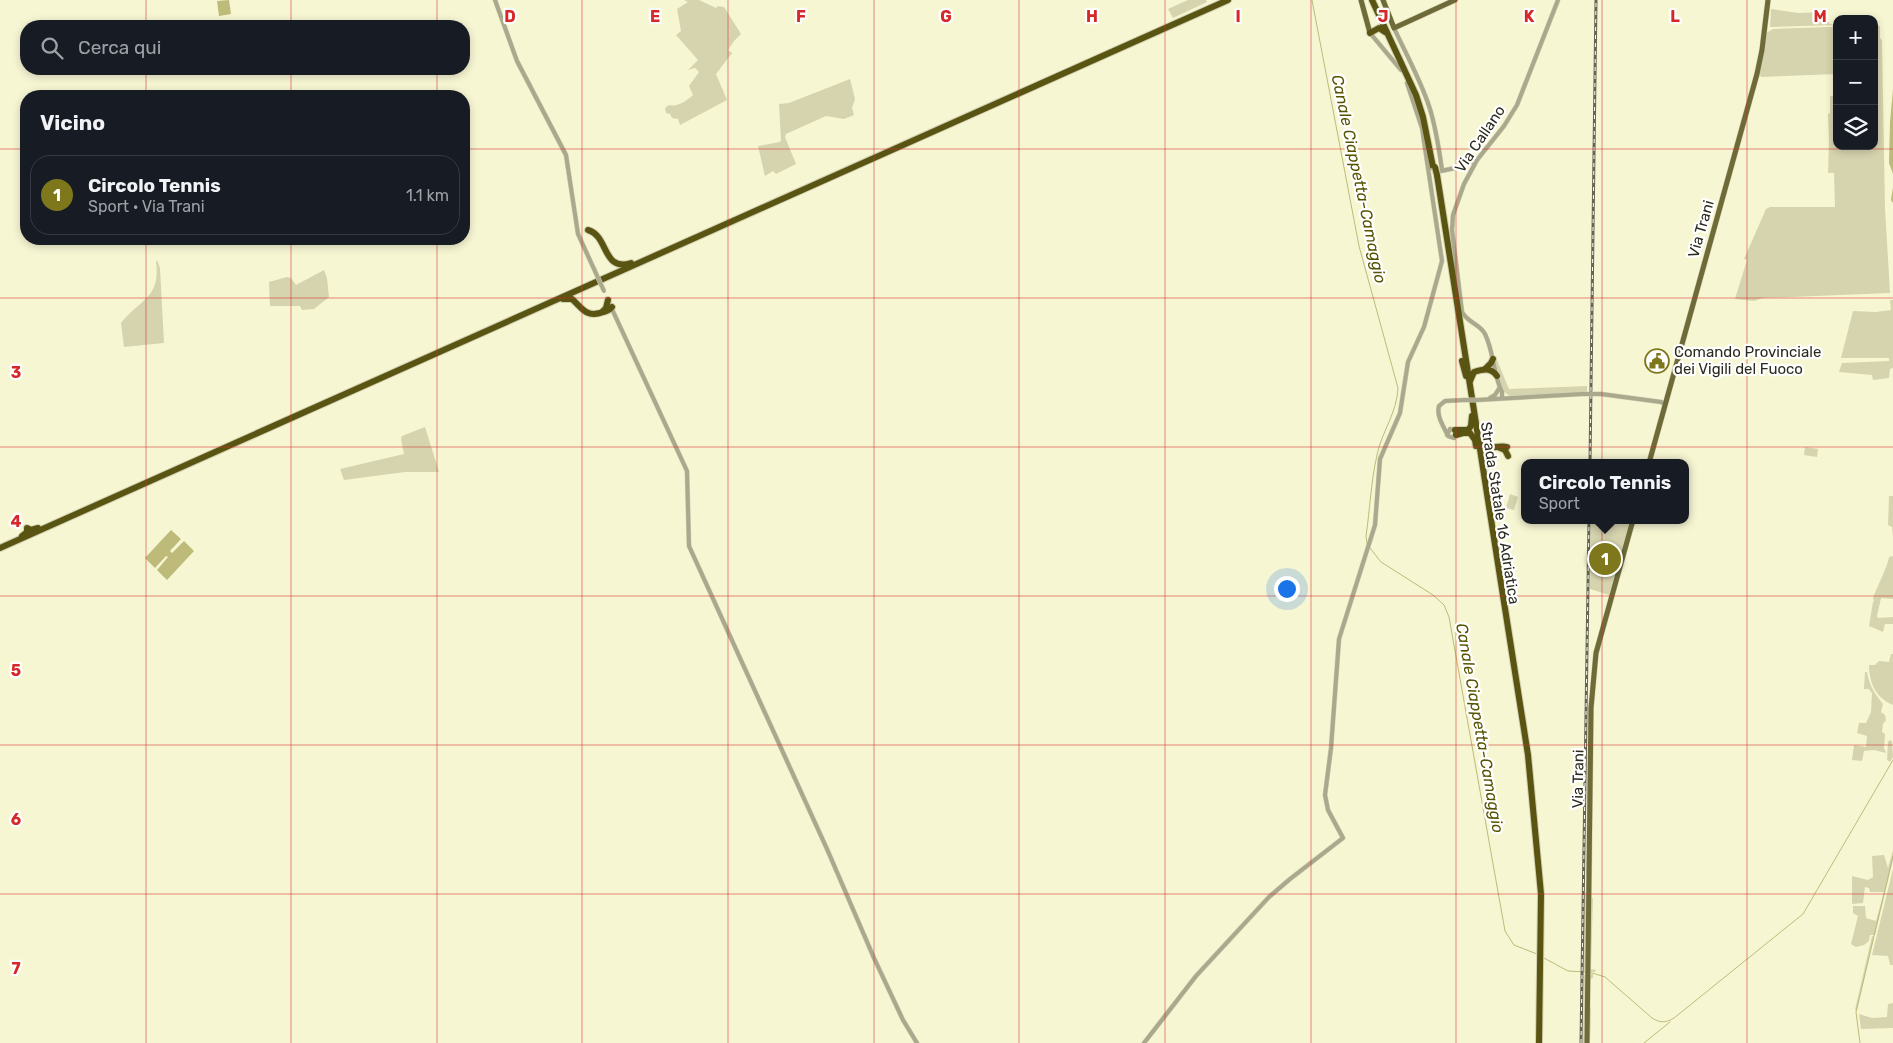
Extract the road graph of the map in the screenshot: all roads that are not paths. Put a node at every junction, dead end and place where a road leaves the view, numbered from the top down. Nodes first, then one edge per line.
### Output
1 (495, 0) edge
2 (1222, 0) edge
3 (1228, 0) edge
4 (1361, 0) edge
5 (1455, 0) edge
6 (1558, 0) edge
7 (1768, 0) edge
8 (1376, 2) edge
9 (1394, 28) junction
10 (1369, 31) junction
11 (1394, 48) junction
12 (1477, 160) junction
13 (1442, 170) junction
14 (1434, 172) junction
15 (584, 231) junction
16 (610, 258) junction
17 (636, 262) junction
18 (595, 281) junction
19 (608, 300) joint
20 (548, 304) junction
21 (580, 307) junction
22 (608, 311) junction
23 (1458, 323) junction
24 (1458, 337) dead end
25 (1464, 360) junction
26 (1493, 360) joint
27 (1488, 369) junction
28 (1466, 376) junction
29 (1497, 376) joint
30 (1470, 383) junction
31 (1500, 390) junction
32 (1502, 398) junction
33 (1515, 398) junction
34 (1489, 399) junction
35 (1661, 404) junction
36 (1472, 415) junction
37 (1442, 423) junction
38 (1454, 431) junction
39 (1447, 435) junction
40 (1478, 438) junction
41 (1506, 439) dead end
42 (1500, 447) junction
43 (1489, 448) junction
44 (1478, 455) junction
45 (1508, 456) dead end
46 (1650, 459) edge
47 (1482, 462) junction
48 (1631, 524) edge
49 (42, 528) junction
50 (0, 547) edge
51 (916, 1043) edge
52 (1144, 1043) edge
53 (1538, 1043) edge
54 (1587, 1043) edge

1 - 15 street
2 - 17 highway
3 - 18 highway
4 - 10 main road
5 - 9 main road
6 - 12 street, Via Callano
7 - 35 main road, Via Trani
8 - 9 main road
8 - 10 highway
8 - 11 highway, Strada Statale 16 Adriatica
8 - 14 highway, Strada Statale 16 Adriatica
9 - 13 street
10 - 11 highway
10 - 14 street
11 - 14 highway, Strada Statale 16 Adriatica
12 - 13 street
12 - 26 street, Via Callano
13 - 14 street
14 - 23 highway, Strada Statale 16 Adriatica
14 - 25 highway, Strada Statale 16 Adriatica
14 - 52 street
15 - 16 highway
15 - 19 street, bridge
16 - 17 highway
16 - 18 highway
17 - 18 highway
18 - 20 highway
18 - 21 highway
18 - 49 highway
19 - 22 highway
20 - 21 highway
20 - 49 highway
21 - 22 highway
22 - 51 street
23 - 24 highway
23 - 28 highway, Strada Statale 16 Adriatica
25 - 27 highway
25 - 28 highway
25 - 30 highway, Strada Statale 16 Adriatica
26 - 27 highway
27 - 29 highway
27 - 30 highway
28 - 36 highway, Strada Statale 16 Adriatica
29 - 31 street
30 - 40 highway, Strada Statale 16 Adriatica
31 - 32 street
31 - 33 street
31 - 34 street
32 - 33 street
32 - 34 street
33 - 35 street, bridge
34 - 37 street, bridge
35 - 46 main road, Via Trani
36 - 38 highway
36 - 44 highway, Strada Statale 16 Adriatica
37 - 38 street
37 - 39 street
38 - 39 street
38 - 39 street
38 - 44 highway
40 - 43 highway
40 - 47 highway, Strada Statale 16 Adriatica
41 - 42 highway
42 - 43 highway
42 - 45 highway
43 - 47 highway
44 - 53 highway, Strada Statale 16 Adriatica
47 - 53 highway, Strada Statale 16 Adriatica
48 - 54 main road, Via Trani
49 - 50 highway

